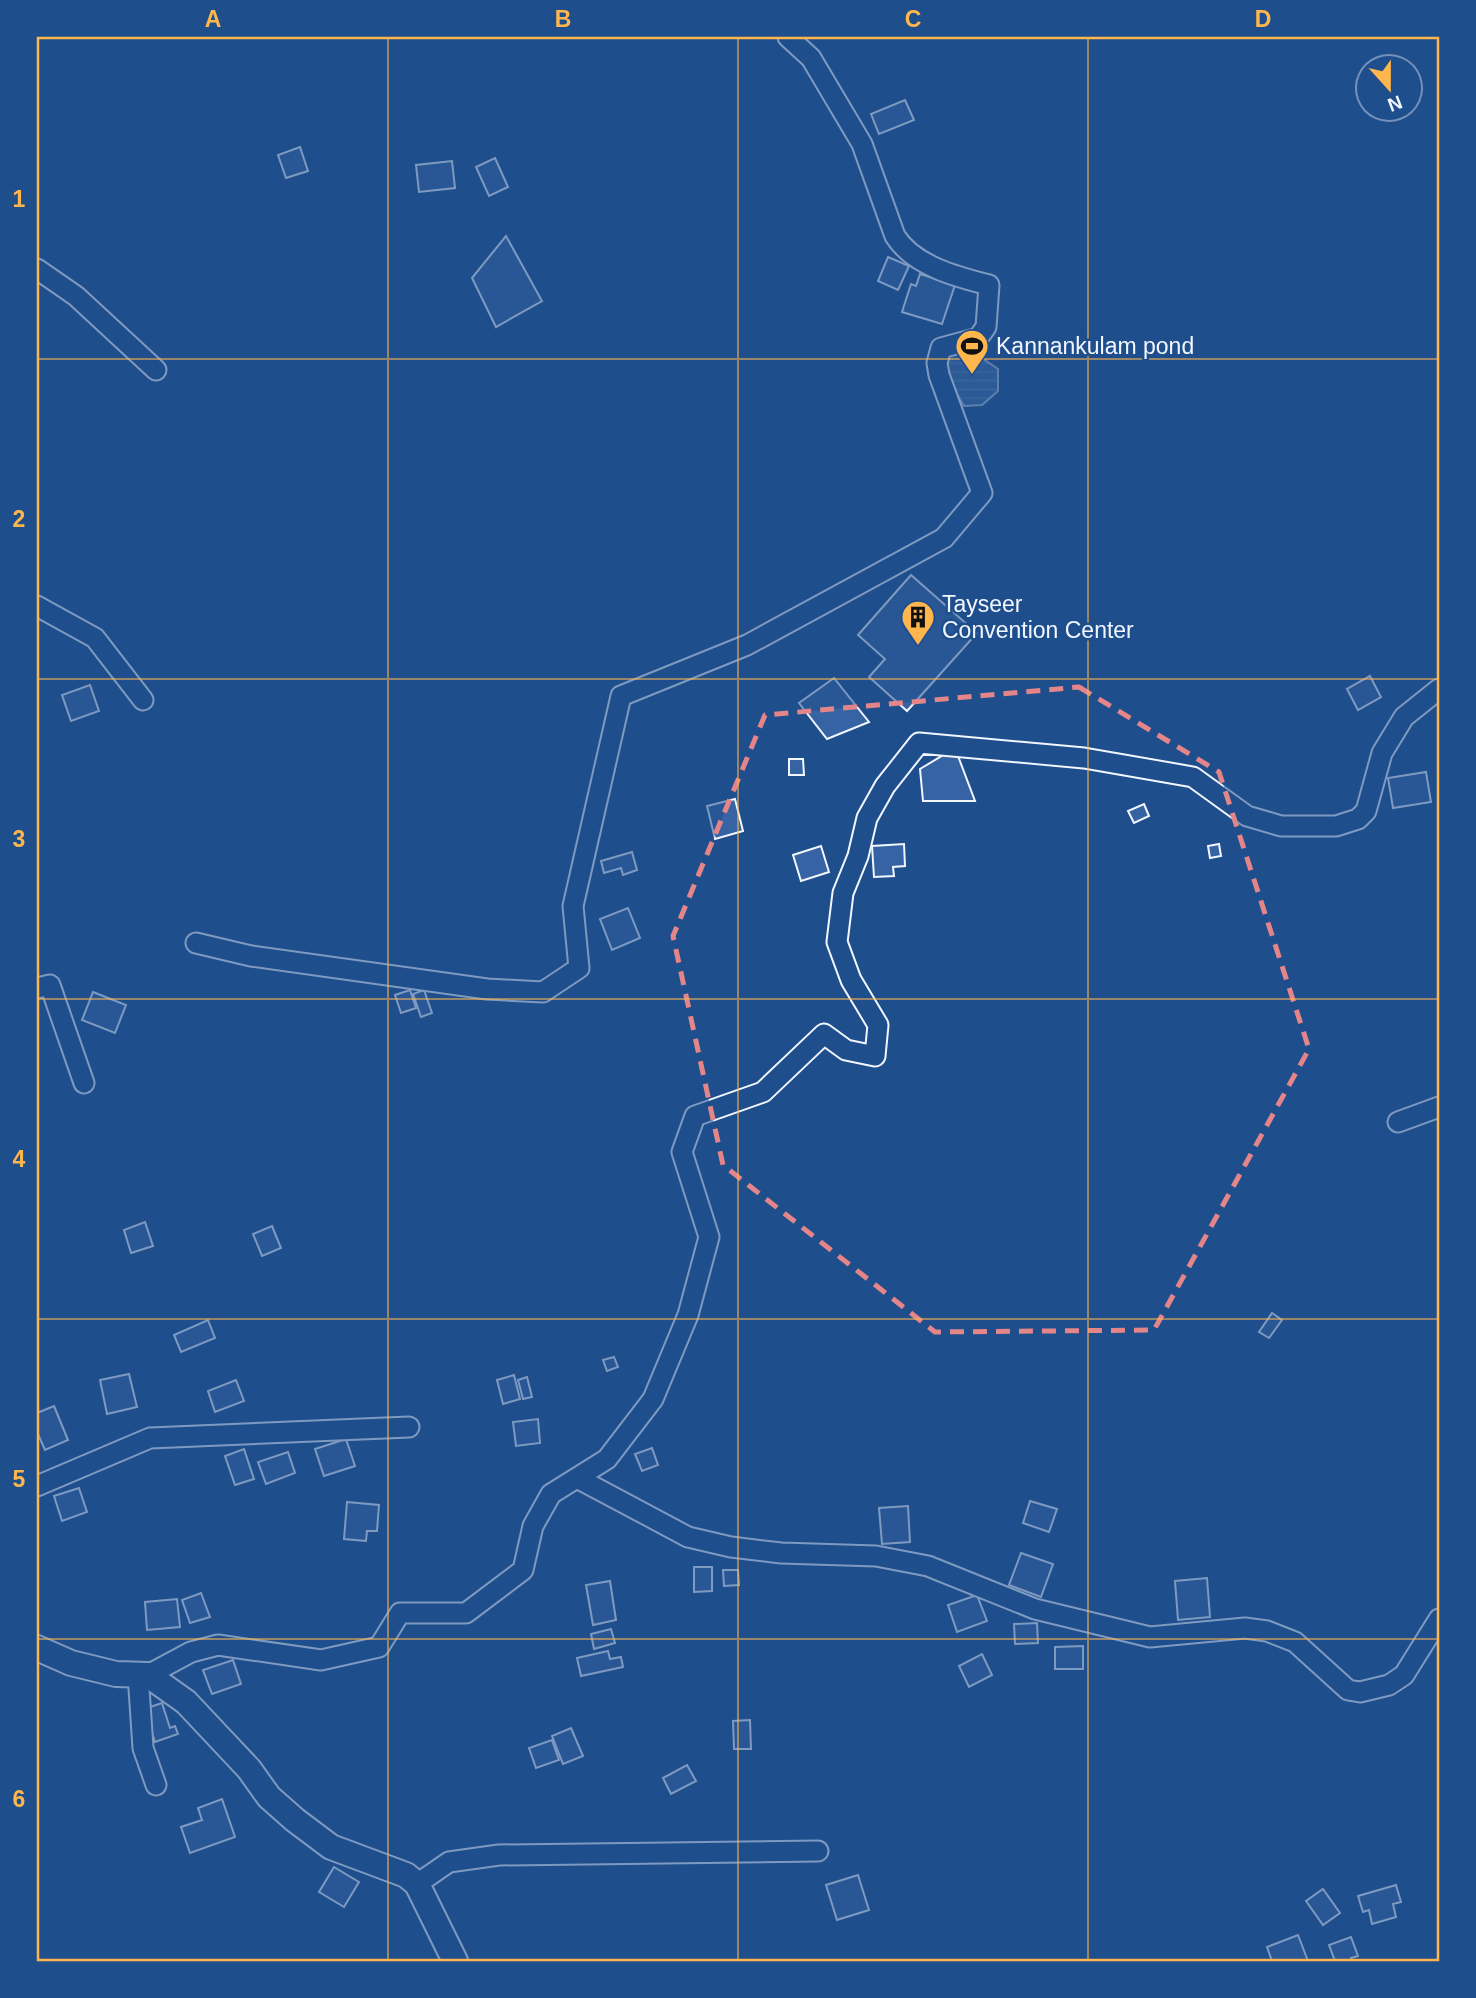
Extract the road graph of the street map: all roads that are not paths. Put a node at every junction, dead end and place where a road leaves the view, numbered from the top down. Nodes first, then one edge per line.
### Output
1 (788, 37) edge
2 (37, 269) edge
3 (156, 370) dead end
4 (37, 606) edge
5 (1439, 689) edge
6 (143, 700) dead end
7 (196, 943) dead end
8 (37, 988) edge
9 (84, 1083) dead end
10 (1439, 1107) edge
11 (1398, 1122) dead end
12 (409, 1427) dead end
13 (579, 1479) junction
14 (37, 1486) edge
15 (1439, 1619) edge
16 (37, 1648) edge
17 (143, 1674) junction
18 (156, 1785) dead end
19 (818, 1851) dead end
20 (416, 1884) junction
21 (455, 1961) edge

1 - 7 street
2 - 3 street
4 - 6 street
5 - 13 street
8 - 9 street
10 - 11 street
12 - 14 street
13 - 15 street
13 - 17 street
16 - 17 main road
17 - 18 street
17 - 20 main road
19 - 20 street
20 - 21 main road

